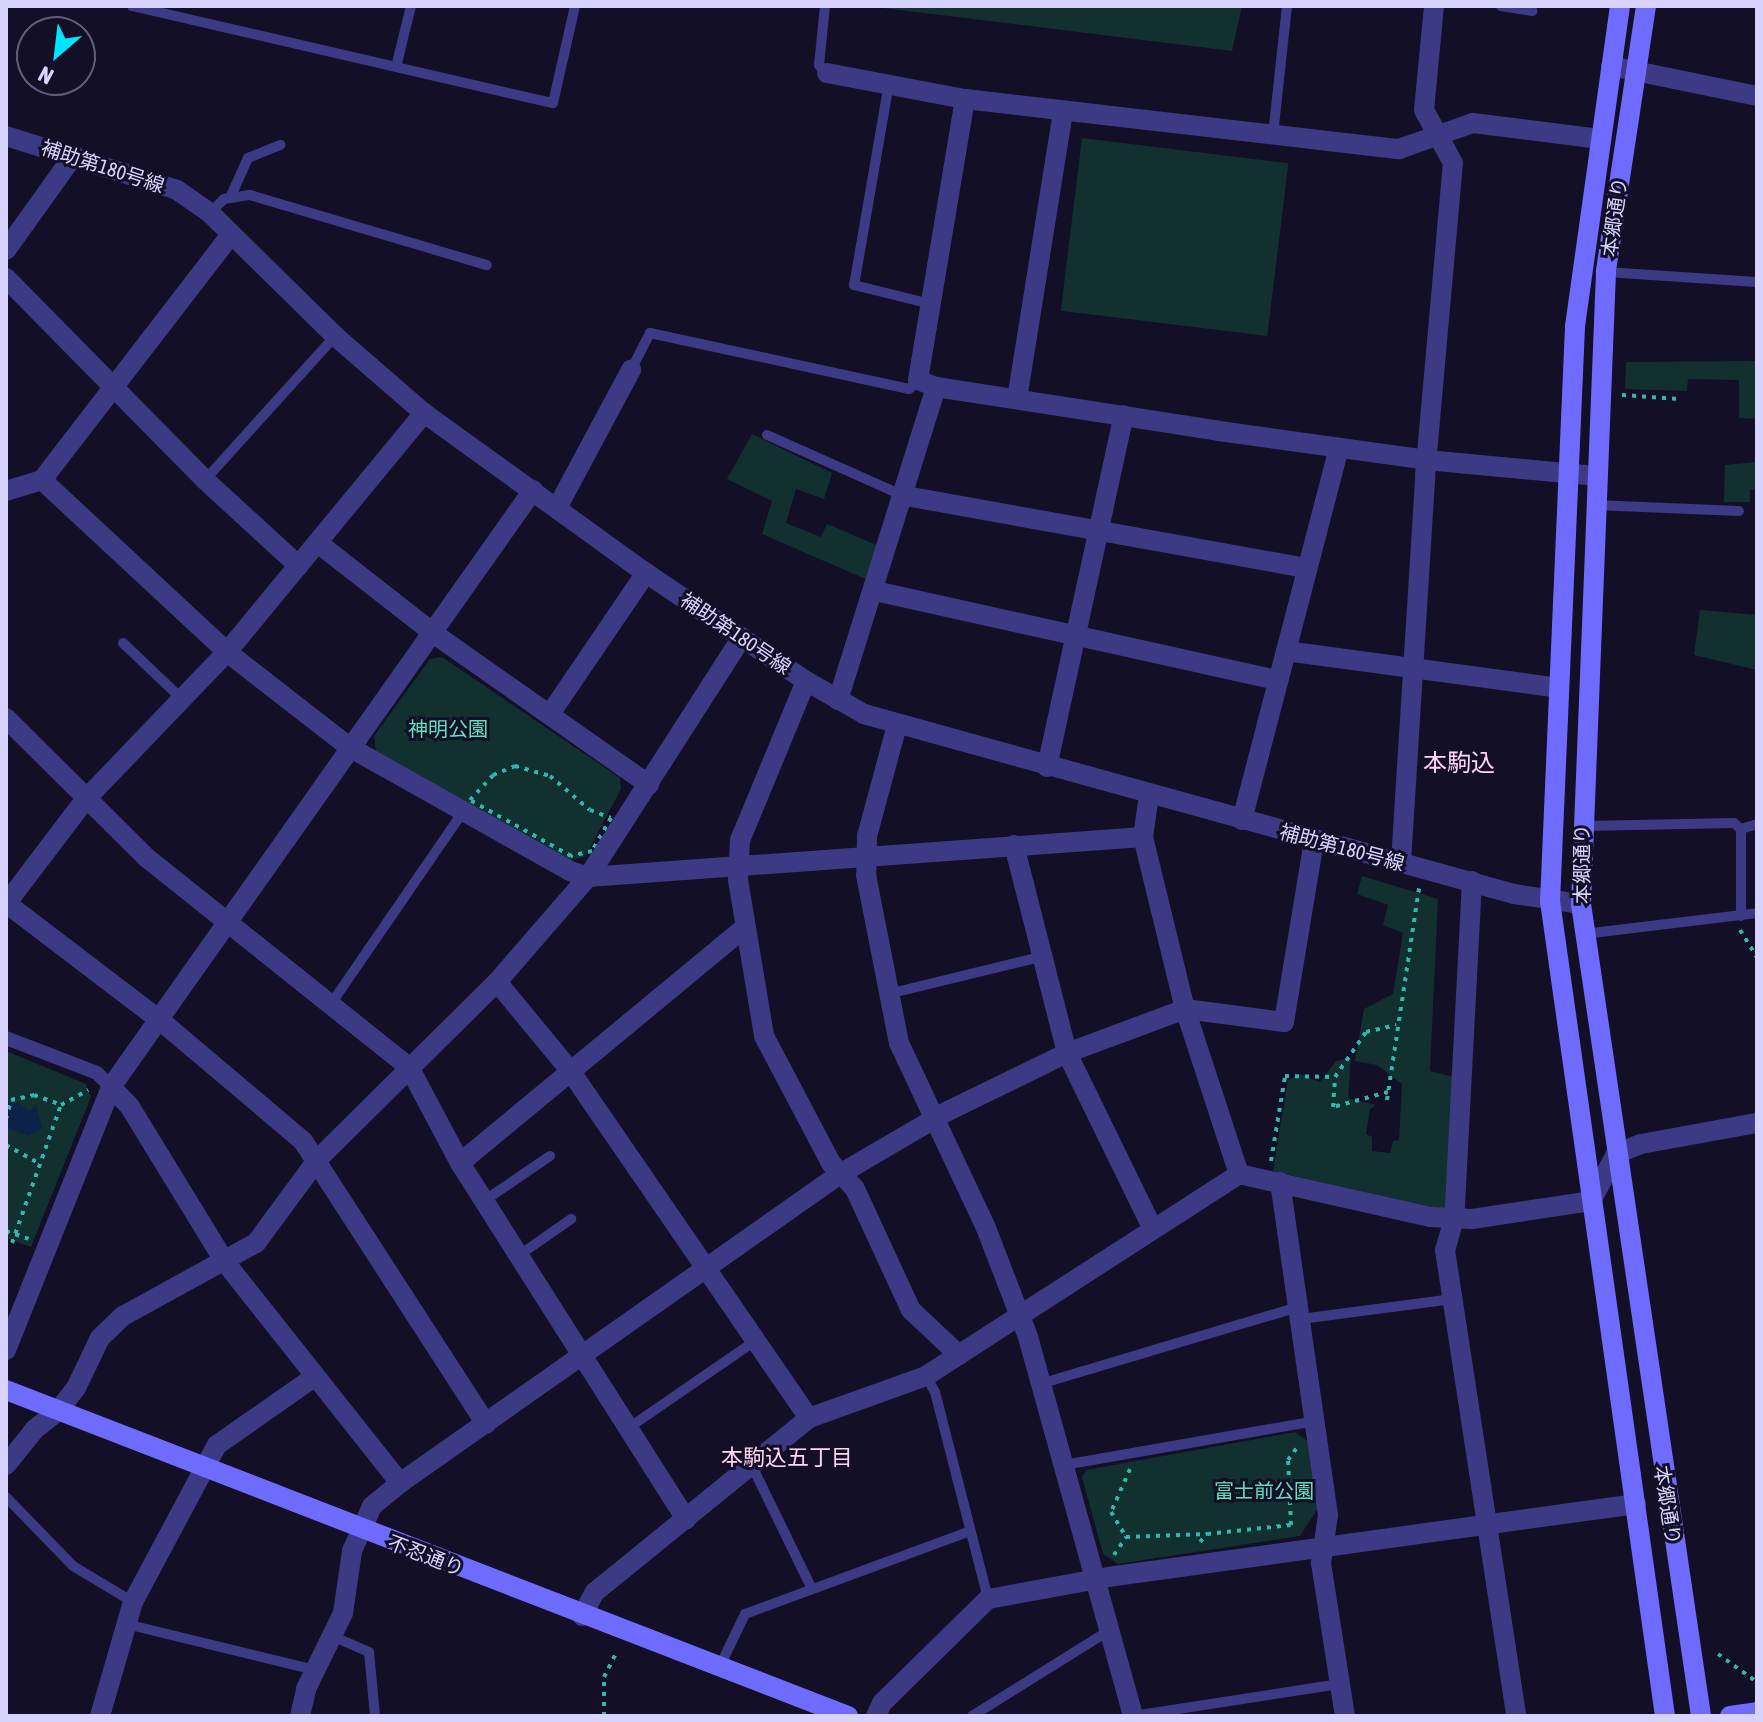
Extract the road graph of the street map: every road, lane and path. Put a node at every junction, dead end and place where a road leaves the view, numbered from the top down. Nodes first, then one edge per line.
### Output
1 (132, 6) edge
2 (411, 6) edge
3 (575, 6) edge
4 (825, 6) edge
5 (1287, 6) edge
6 (1434, 6) edge
7 (1501, 6) edge
8 (1620, 6) edge
9 (1646, 6) edge
10 (1533, 11) dead end
11 (1611, 66) junction
12 (396, 67) junction
13 (1637, 70) junction
14 (827, 73) joint
15 (889, 83) junction
16 (1757, 96) edge
17 (965, 99) junction
18 (1063, 111) junction
19 (1273, 135) junction
20 (6, 136) edge
21 (1442, 137) junction
22 (1600, 139) junction
23 (280, 145) dead end
24 (74, 155) junction
25 (230, 198) junction
26 (210, 213) junction
27 (230, 236) junction
28 (6, 250) edge
29 (487, 265) dead end
30 (1606, 272) junction
31 (6, 278) edge
32 (1757, 282) edge
33 (927, 303) junction
34 (335, 336) junction
35 (631, 370) joint
36 (927, 384) junction
37 (114, 389) junction
38 (1616, 394) dead end
39 (1017, 399) junction
40 (1679, 399) dead end
41 (424, 413) junction
42 (1124, 415) junction
43 (767, 435) dead end
44 (1339, 448) junction
45 (1427, 460) junction
46 (1569, 474) junction
47 (1595, 476) junction
48 (42, 480) junction
49 (205, 480) junction
50 (533, 490) junction
51 (6, 491) edge
52 (906, 496) junction
53 (1594, 505) junction
54 (557, 508) junction
55 (1739, 511) dead end
56 (1100, 531) junction
57 (318, 543) junction
58 (299, 566) junction
59 (1307, 568) junction
60 (646, 573) junction
61 (875, 591) junction
62 (433, 633) junction
63 (1077, 635) junction
64 (742, 637) junction
65 (123, 643) dead end
66 (1286, 651) junction
67 (227, 652) junction
68 (1413, 670) junction
69 (1278, 680) junction
70 (806, 681) junction
71 (1558, 688) junction
72 (183, 699) junction
73 (838, 700) junction
74 (550, 714) junction
75 (6, 718) edge
76 (897, 725) junction
77 (349, 747) junction
78 (1047, 767) junction
79 (649, 785) junction
80 (1149, 795) junction
81 (85, 800) junction
82 (463, 812) junction
83 (1242, 820) junction
84 (1757, 824) edge
85 (1580, 827) junction
86 (1741, 829) junction
87 (602, 833) joint
88 (1143, 837) junction
89 (1314, 840) junction
90 (1014, 845) junction
91 (866, 854) junction
92 (739, 862) junction
93 (1401, 862) junction
94 (588, 877) junction
95 (1472, 881) junction
96 (1418, 895) dead end
97 (1550, 901) junction
98 (6, 903) edge
99 (1581, 904) junction
100 (1757, 913) edge
101 (1739, 916) junction
102 (232, 922) junction
103 (745, 927) junction
104 (1583, 934) junction
105 (1040, 957) junction
106 (1757, 957) edge
107 (497, 982) junction
108 (888, 994) junction
109 (333, 1001) junction
110 (1185, 1009) junction
111 (161, 1021) junction
112 (1396, 1025) junction
113 (6, 1038) edge
114 (1067, 1053) junction
115 (409, 1067) junction
116 (569, 1069) junction
117 (1335, 1077) junction
118 (102, 1088) junction
119 (1388, 1092) junction
120 (1387, 1100) dead end
121 (61, 1105) junction
122 (934, 1118) junction
123 (6, 1119) edge
124 (1757, 1123) edge
125 (6, 1145) edge
126 (1616, 1154) junction
127 (550, 1156) dead end
128 (318, 1159) junction
129 (38, 1163) junction
130 (460, 1163) junction
131 (840, 1174) junction
132 (1239, 1174) junction
133 (1274, 1181) junction
134 (484, 1201) junction
135 (1591, 1201) junction
136 (571, 1219) dead end
137 (1454, 1219) junction
138 (1153, 1229) junction
139 (12, 1243) dead end
140 (518, 1256) junction
141 (225, 1262) junction
142 (706, 1268) junction
143 (1453, 1299) junction
144 (1300, 1313) junction
145 (1020, 1315) junction
146 (755, 1341) junction
147 (6, 1350) edge
148 (959, 1355) junction
149 (582, 1356) junction
150 (926, 1376) junction
151 (314, 1377) junction
152 (1040, 1384) junction
153 (6, 1390) edge
154 (58, 1411) junction
155 (809, 1418) junction
156 (1317, 1421) junction
157 (486, 1424) junction
158 (627, 1429) junction
159 (6, 1465) edge
160 (1064, 1465) junction
161 (752, 1466) junction
162 (204, 1467) junction
163 (1131, 1474) dead end
164 (400, 1483) junction
165 (6, 1497) edge
166 (1636, 1504) junction
167 (686, 1519) junction
168 (1489, 1524) junction
169 (361, 1530) junction
170 (970, 1531) junction
171 (1296, 1531) dead end
172 (1207, 1534) dead end
173 (1126, 1537) junction
174 (1325, 1546) junction
175 (1116, 1553) dead end
176 (1096, 1579) junction
177 (811, 1587) junction
178 (988, 1599) junction
179 (133, 1602) junction
180 (582, 1616) junction
181 (126, 1624) junction
182 (1110, 1630) junction
183 (332, 1636) junction
184 (616, 1653) dead end
185 (1718, 1654) dead end
186 (720, 1666) junction
187 (315, 1670) junction
188 (1757, 1682) edge
189 (1340, 1684) junction
190 (804, 1708) edge
191 (1757, 1712) edge
192 (100, 1716) edge
193 (300, 1716) edge
194 (375, 1716) edge
195 (604, 1716) edge
196 (848, 1716) edge
197 (876, 1716) edge
198 (972, 1716) edge
199 (1133, 1716) edge
200 (1345, 1716) edge
201 (1516, 1716) edge
202 (1665, 1716) edge
203 (1701, 1716) edge
204 (1730, 1716) edge

1 - 12 lane
2 - 12 lane
3 - 12 lane
4 - 14 lane
5 - 19 lane
6 - 21 street
7 - 10 lane
8 - 11 main road, 本郷通り
9 - 13 main road, 本郷通り
11 - 13 street
11 - 22 main road, 本郷通り
13 - 16 street
13 - 30 main road, 本郷通り
14 - 15 street
15 - 17 street
15 - 33 lane
17 - 18 street
17 - 33 street
18 - 19 street
18 - 39 street
19 - 21 street
20 - 24 street, 補助第180号線
21 - 22 street
21 - 45 street
22 - 46 main road, 本郷通り
23 - 25 lane
24 - 26 street, 補助第180号線
24 - 28 street
25 - 26 lane
25 - 29 lane
26 - 27 street, 補助第180号線
27 - 34 street, 補助第180号線
27 - 37 street
30 - 32 lane
30 - 47 main road, 本郷通り
31 - 37 street
33 - 36 street
34 - 41 street, 補助第180号線
34 - 49 lane
35 - 36 lane
35 - 54 street
36 - 39 street
36 - 52 street
37 - 48 street
37 - 49 street
38 - 40 path
39 - 42 street
41 - 50 street, 補助第180号線
41 - 57 street
42 - 44 street
42 - 56 street
43 - 52 lane
44 - 45 street
44 - 59 street
45 - 46 street
45 - 68 street
46 - 47 street
46 - 71 main road, 本郷通り
47 - 53 main road, 本郷通り
48 - 51 street
48 - 67 street
49 - 58 street
50 - 54 street, 補助第180号線
50 - 62 street
52 - 56 street
52 - 61 street
53 - 55 lane
53 - 85 main road, 本郷通り
54 - 60 street, 補助第180号線
56 - 59 street
56 - 63 street
57 - 58 street
57 - 62 street
58 - 67 street
59 - 66 street
60 - 64 street, 補助第180号線
60 - 74 street
61 - 63 street
61 - 73 street
62 - 74 street
62 - 77 street
63 - 69 street
63 - 78 street
64 - 70 street, 補助第180号線
64 - 79 street
65 - 72 lane
66 - 68 street
66 - 69 street
67 - 72 street
67 - 77 street
68 - 71 street
68 - 93 street
69 - 83 street
70 - 73 street, 補助第180号線
70 - 92 street
71 - 97 main road, 本郷通り
72 - 81 street
73 - 76 street, 補助第180号線
74 - 79 street
75 - 81 street
76 - 78 street, 補助第180号線
76 - 91 street
77 - 82 street
77 - 102 street
78 - 80 street, 補助第180号線
79 - 94 street
80 - 83 street, 補助第180号線
80 - 88 street
81 - 98 street
81 - 102 street
82 - 94 street
82 - 109 lane
83 - 89 street, 補助第180号線
84 - 86 lane
85 - 86 lane
85 - 99 main road, 本郷通り
86 - 101 lane
87 - 87 path
88 - 90 street
88 - 110 street
89 - 93 street, 補助第180号線
89 - 110 street
90 - 91 street
90 - 105 street
91 - 92 street
91 - 108 street
92 - 94 street
92 - 103 street
93 - 95 street, 補助第180号線
94 - 107 street
95 - 97 street, 補助第180号線
95 - 137 street
96 - 112 path
97 - 99 street, 補助第180号線
97 - 135 main road, 本郷通り
98 - 111 street
99 - 104 main road, 本郷通り
100 - 101 lane
101 - 104 lane
101 - 106 path
102 - 109 street
102 - 111 street
103 - 116 street
103 - 131 street
104 - 126 main road, 本郷通り
105 - 108 lane
105 - 114 street
107 - 115 street
107 - 116 street
108 - 122 street
109 - 115 street
110 - 114 street
110 - 132 street
111 - 118 street
111 - 128 street
112 - 117 path
112 - 119 path
113 - 118 street
114 - 122 street
114 - 138 street
115 - 128 street
115 - 130 street
116 - 130 street
116 - 142 street
117 - 119 path
117 - 133 path
118 - 121 path
118 - 141 street
118 - 147 street
119 - 120 path
121 - 123 path
121 - 129 path
122 - 131 street
122 - 145 street
124 - 126 street
125 - 129 path
126 - 135 street
126 - 203 main road, 本郷通り
127 - 134 lane
128 - 141 street
128 - 157 street
129 - 139 path
130 - 134 street
131 - 142 street
131 - 148 street
132 - 133 street
132 - 138 street
133 - 137 street
133 - 144 street
134 - 140 street
135 - 137 street
135 - 166 main road, 本郷通り
136 - 140 lane
137 - 143 street
138 - 145 street
140 - 149 street
141 - 151 street
141 - 154 street
142 - 146 street
142 - 149 street
143 - 144 lane
143 - 168 street
144 - 152 lane
144 - 156 street
145 - 148 street
145 - 152 street
146 - 155 street
146 - 158 lane
148 - 150 street
149 - 157 street
149 - 158 street
150 - 155 street
150 - 170 lane
151 - 162 street
151 - 164 street
152 - 160 street
153 - 154 main road, 不忍通り
154 - 159 street
154 - 162 main road, 不忍通り
155 - 161 street
156 - 160 lane
156 - 171 path
156 - 174 street
157 - 164 street
158 - 167 street
160 - 176 street
161 - 167 street
161 - 177 lane
162 - 169 main road, 不忍通り
162 - 179 street
163 - 173 path
164 - 169 street
165 - 179 lane
166 - 168 street
166 - 202 main road, 本郷通り
167 - 180 street
168 - 174 street
168 - 201 street
169 - 180 main road, 不忍通り
169 - 183 street
170 - 177 lane
170 - 178 lane
172 - 173 path
173 - 175 path
174 - 176 street
174 - 189 street
176 - 178 street
176 - 182 street
177 - 186 lane
178 - 197 street
179 - 181 street
180 - 186 main road, 不忍通り
181 - 187 lane
181 - 192 street
182 - 198 lane
182 - 199 street
183 - 187 street
183 - 194 lane
184 - 195 path
185 - 188 path
186 - 190 main road, 不忍通り
187 - 193 street
189 - 199 lane
189 - 200 street
190 - 196 main road, 不忍通り
191 - 204 main road

